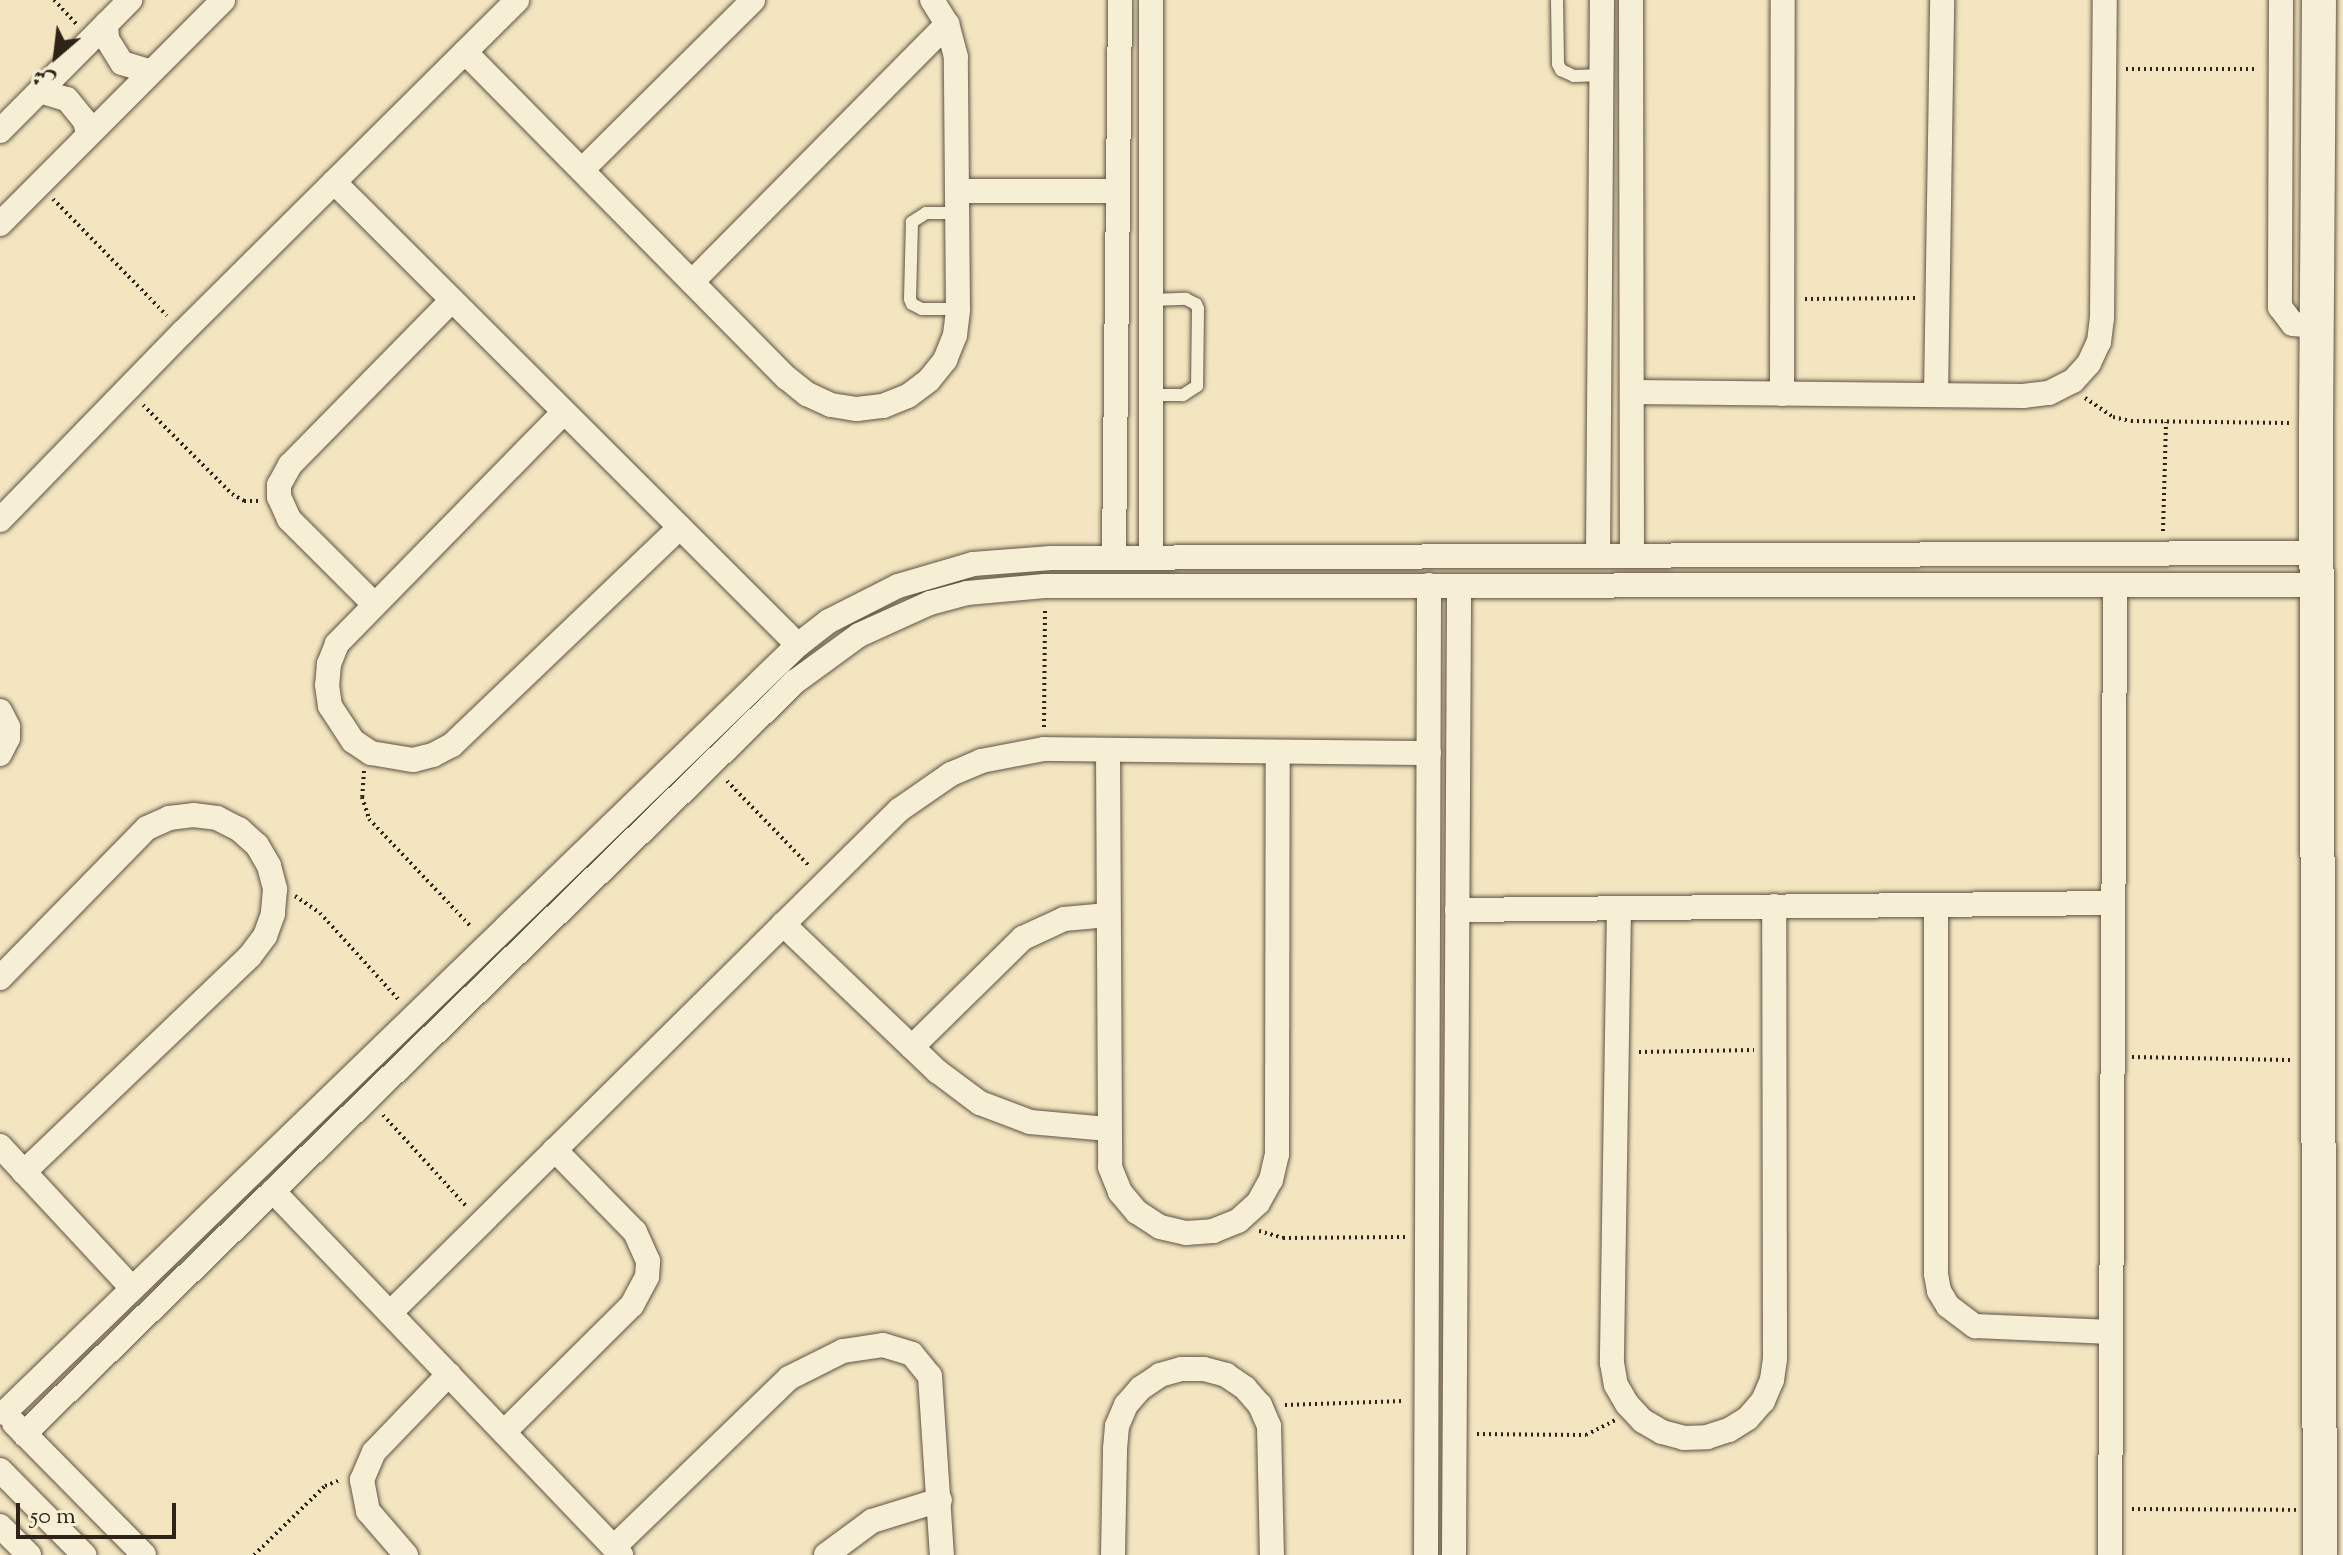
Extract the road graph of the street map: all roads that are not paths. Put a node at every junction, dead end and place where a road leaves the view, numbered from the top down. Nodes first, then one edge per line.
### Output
1 (130, 0) edge
2 (223, 0) edge
3 (517, 0) edge
4 (753, 0) edge
5 (932, 0) edge
6 (1120, 0) edge
7 (1151, 0) edge
8 (1557, 0) edge
9 (1602, 0) edge
10 (1631, 0) edge
11 (1783, 0) edge
12 (1942, 0) edge
13 (2105, 0) edge
14 (2281, 0) edge
15 (2319, 0) edge
16 (947, 24) junction
17 (98, 32) junction
18 (465, 52) junction
19 (2331, 69) edge
20 (151, 72) junction
21 (1602, 75) junction
22 (40, 91) junction
23 (0, 131) edge
24 (88, 134) junction
25 (582, 170) junction
26 (334, 182) junction
27 (1118, 191) junction
28 (957, 202) junction
29 (0, 224) edge
30 (692, 282) junction
31 (452, 300) junction
32 (1151, 300) junction
33 (958, 309) junction
34 (2317, 326) junction
35 (1632, 392) junction
36 (1782, 394) junction
37 (1151, 395) junction
38 (1936, 395) junction
39 (564, 412) junction
40 (0, 520) edge
41 (680, 527) junction
42 (1598, 556) junction
43 (1632, 556) junction
44 (1114, 557) junction
45 (1151, 557) junction
46 (2316, 569) junction
47 (1429, 585) junction
48 (2115, 585) junction
49 (1459, 586) junction
50 (374, 604) junction
51 (798, 645) junction
52 (0, 711) edge
53 (1108, 750) junction
54 (1278, 752) junction
55 (1429, 753) junction
56 (0, 754) edge
57 (2113, 903) junction
58 (1936, 905) junction
59 (1774, 906) junction
60 (1619, 908) junction
61 (1457, 910) junction
62 (1108, 915) junction
63 (783, 924) junction
64 (0, 978) edge
65 (2330, 1006) edge
66 (912, 1047) junction
67 (1108, 1129) junction
68 (0, 1146) edge
69 (555, 1150) junction
70 (24, 1172) junction
71 (273, 1191) junction
72 (1455, 1194) junction
73 (1427, 1195) junction
74 (132, 1288) junction
75 (390, 1313) junction
76 (2111, 1332) junction
77 (449, 1374) junction
78 (2, 1411) edge
79 (504, 1432) junction
80 (24, 1434) junction
81 (0, 1470) edge
82 (940, 1500) junction
83 (0, 1526) edge
84 (618, 1551) edge
85 (29, 1555) edge
86 (84, 1555) edge
87 (144, 1555) edge
88 (406, 1555) edge
89 (826, 1555) edge
90 (942, 1555) edge
91 (1113, 1555) edge
92 (1272, 1555) edge
93 (1426, 1555) edge
94 (1454, 1555) edge
95 (2110, 1555) edge
96 (2320, 1555) edge

1 - 17 street
2 - 20 street
3 - 18 street
4 - 25 street
5 - 16 street
6 - 27 street
7 - 32 street
8 - 21 lane
9 - 21 street
10 - 35 street
11 - 36 street
12 - 38 street
13 - 38 street
14 - 34 street
15 - 19 street
16 - 28 street
16 - 30 street
17 - 20 street
17 - 22 street
18 - 25 street
18 - 26 street
19 - 34 street
20 - 24 street
21 - 42 street
22 - 23 street
22 - 24 street
24 - 29 street
25 - 30 street
26 - 31 street
26 - 40 street
27 - 28 street
27 - 44 street
28 - 33 street
28 - 33 lane
30 - 33 street
31 - 39 street
31 - 50 street
32 - 37 street
32 - 37 lane
34 - 46 street
35 - 36 street
35 - 43 street
36 - 38 street
37 - 45 street
39 - 41 street
39 - 50 street
41 - 50 street
41 - 51 street
42 - 43 street
42 - 45 street
43 - 46 street
44 - 45 street
44 - 51 street
46 - 48 street
46 - 65 street
47 - 49 street
47 - 55 street
47 - 71 street
48 - 49 street
48 - 57 street
49 - 61 street
51 - 74 street
52 - 56 street
53 - 54 street
53 - 62 street
53 - 63 street
54 - 55 street
54 - 67 street
55 - 73 street
57 - 58 street
57 - 76 street
58 - 59 street
58 - 76 street
59 - 60 street
59 - 60 street
60 - 61 street
61 - 72 street
62 - 66 street
62 - 67 street
63 - 66 street
63 - 69 street
64 - 70 street
65 - 96 street
66 - 67 street
68 - 70 street
69 - 75 street
69 - 79 street
70 - 74 street
71 - 75 street
71 - 80 street
72 - 73 street
72 - 94 street
73 - 93 street
74 - 78 street
75 - 77 street
76 - 95 street
77 - 79 street
77 - 88 street
78 - 80 street
79 - 84 street
80 - 87 street
81 - 86 street
82 - 84 street
82 - 89 street
82 - 90 street
83 - 85 street
91 - 92 street

